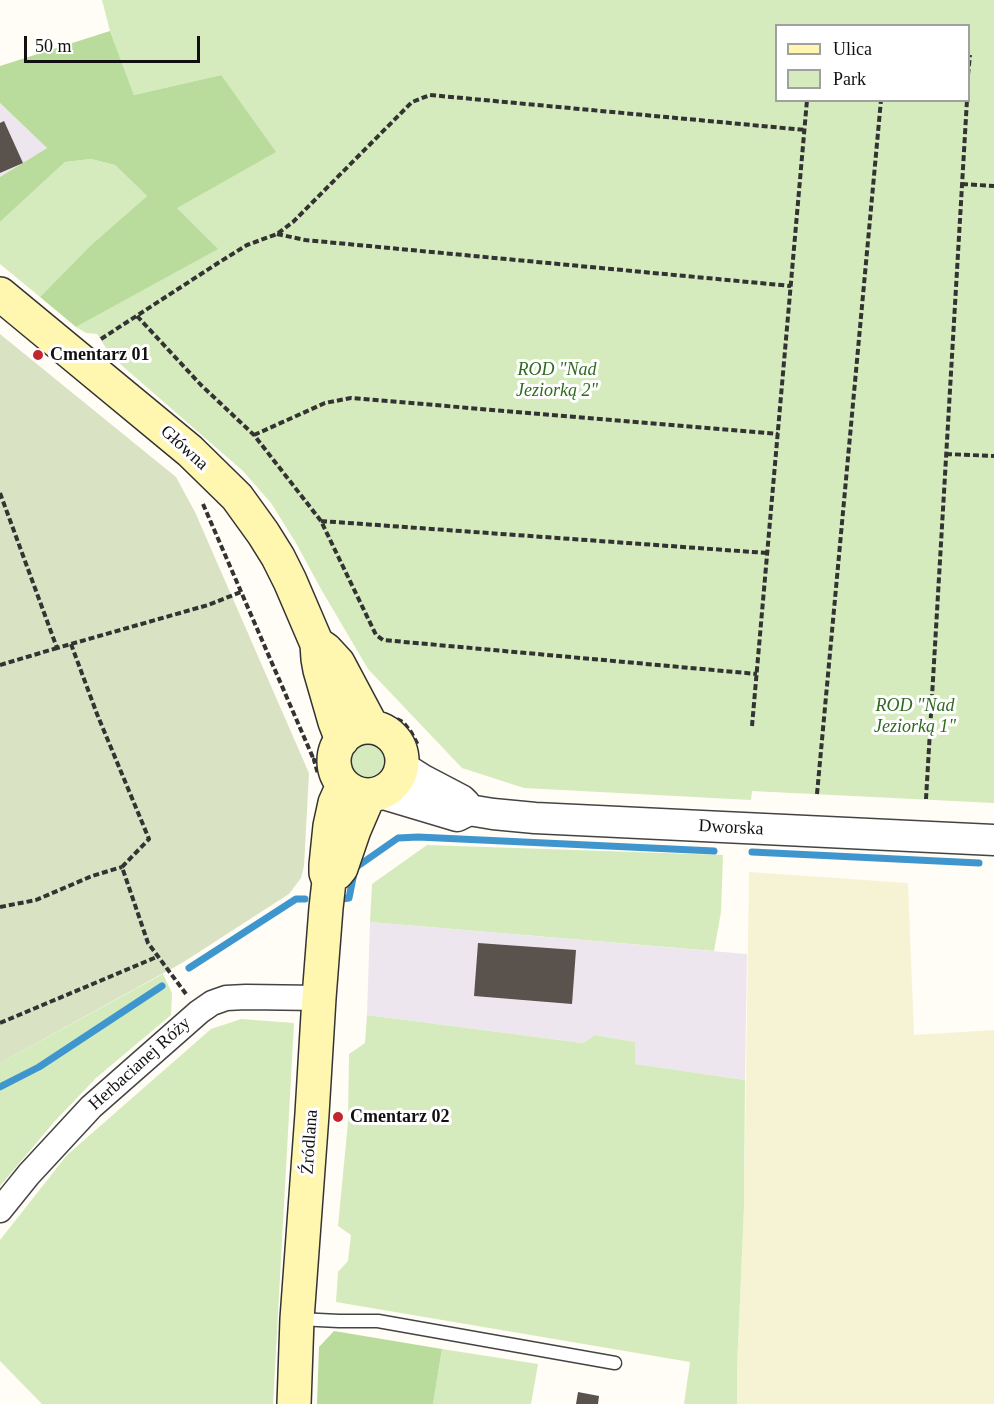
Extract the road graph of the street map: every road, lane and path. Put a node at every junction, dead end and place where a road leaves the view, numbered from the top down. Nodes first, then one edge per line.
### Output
1 (807, 102) edge
2 (881, 102) edge
3 (967, 102) edge
4 (804, 130) junction
5 (962, 184) junction
6 (994, 186) edge
7 (277, 234) junction
8 (791, 286) junction
9 (0, 294) edge
10 (137, 316) junction
11 (101, 339) dead end
12 (254, 435) junction
13 (778, 435) junction
14 (946, 454) junction
15 (994, 456) edge
16 (0, 493) edge
17 (200, 499) dead end
18 (321, 521) junction
19 (767, 552) junction
20 (241, 592) junction
21 (71, 644) junction
22 (317, 644) junction
23 (57, 648) junction
24 (0, 664) edge
25 (756, 674) junction
26 (752, 726) dead end
27 (372, 727) junction
28 (342, 740) junction
29 (314, 760) dead end
30 (402, 767) junction
31 (364, 791) junction
32 (817, 794) dead end
33 (926, 799) dead end
34 (469, 810) junction
35 (994, 840) edge
36 (122, 867) junction
37 (0, 907) edge
38 (159, 956) junction
39 (319, 999) junction
40 (199, 1012) junction
41 (0, 1023) edge
42 (0, 1209) edge
43 (297, 1319) junction
44 (615, 1363) dead end
45 (294, 1404) edge

1 - 4 path
2 - 32 path
3 - 5 path
4 - 7 path
4 - 8 path
5 - 6 path
5 - 14 path
7 - 8 path
7 - 10 path
8 - 13 path
9 - 22 main road, Główna
10 - 11 path
10 - 12 path
12 - 13 path
12 - 18 path
13 - 19 path
14 - 15 path
14 - 33 path
16 - 23 path
17 - 20 path
18 - 19 path
18 - 25 path
19 - 25 path
20 - 21 path
20 - 29 path
21 - 23 path
21 - 36 path
22 - 27 main road, Główna
22 - 28 main road, Główna
23 - 24 path
25 - 26 path
27 - 28 main road
27 - 30 main road
28 - 31 main road
30 - 31 main road
30 - 34 street, Dworska
31 - 34 street, Dworska
31 - 39 main road, Źródlana
34 - 35 street, Dworska
36 - 37 path
36 - 38 path
38 - 40 path
38 - 41 path
39 - 40 street, Herbacianej Róży
39 - 43 main road, Źródlana
40 - 42 street, Herbacianej Róży
43 - 44 lane
43 - 45 main road, Źródlana

